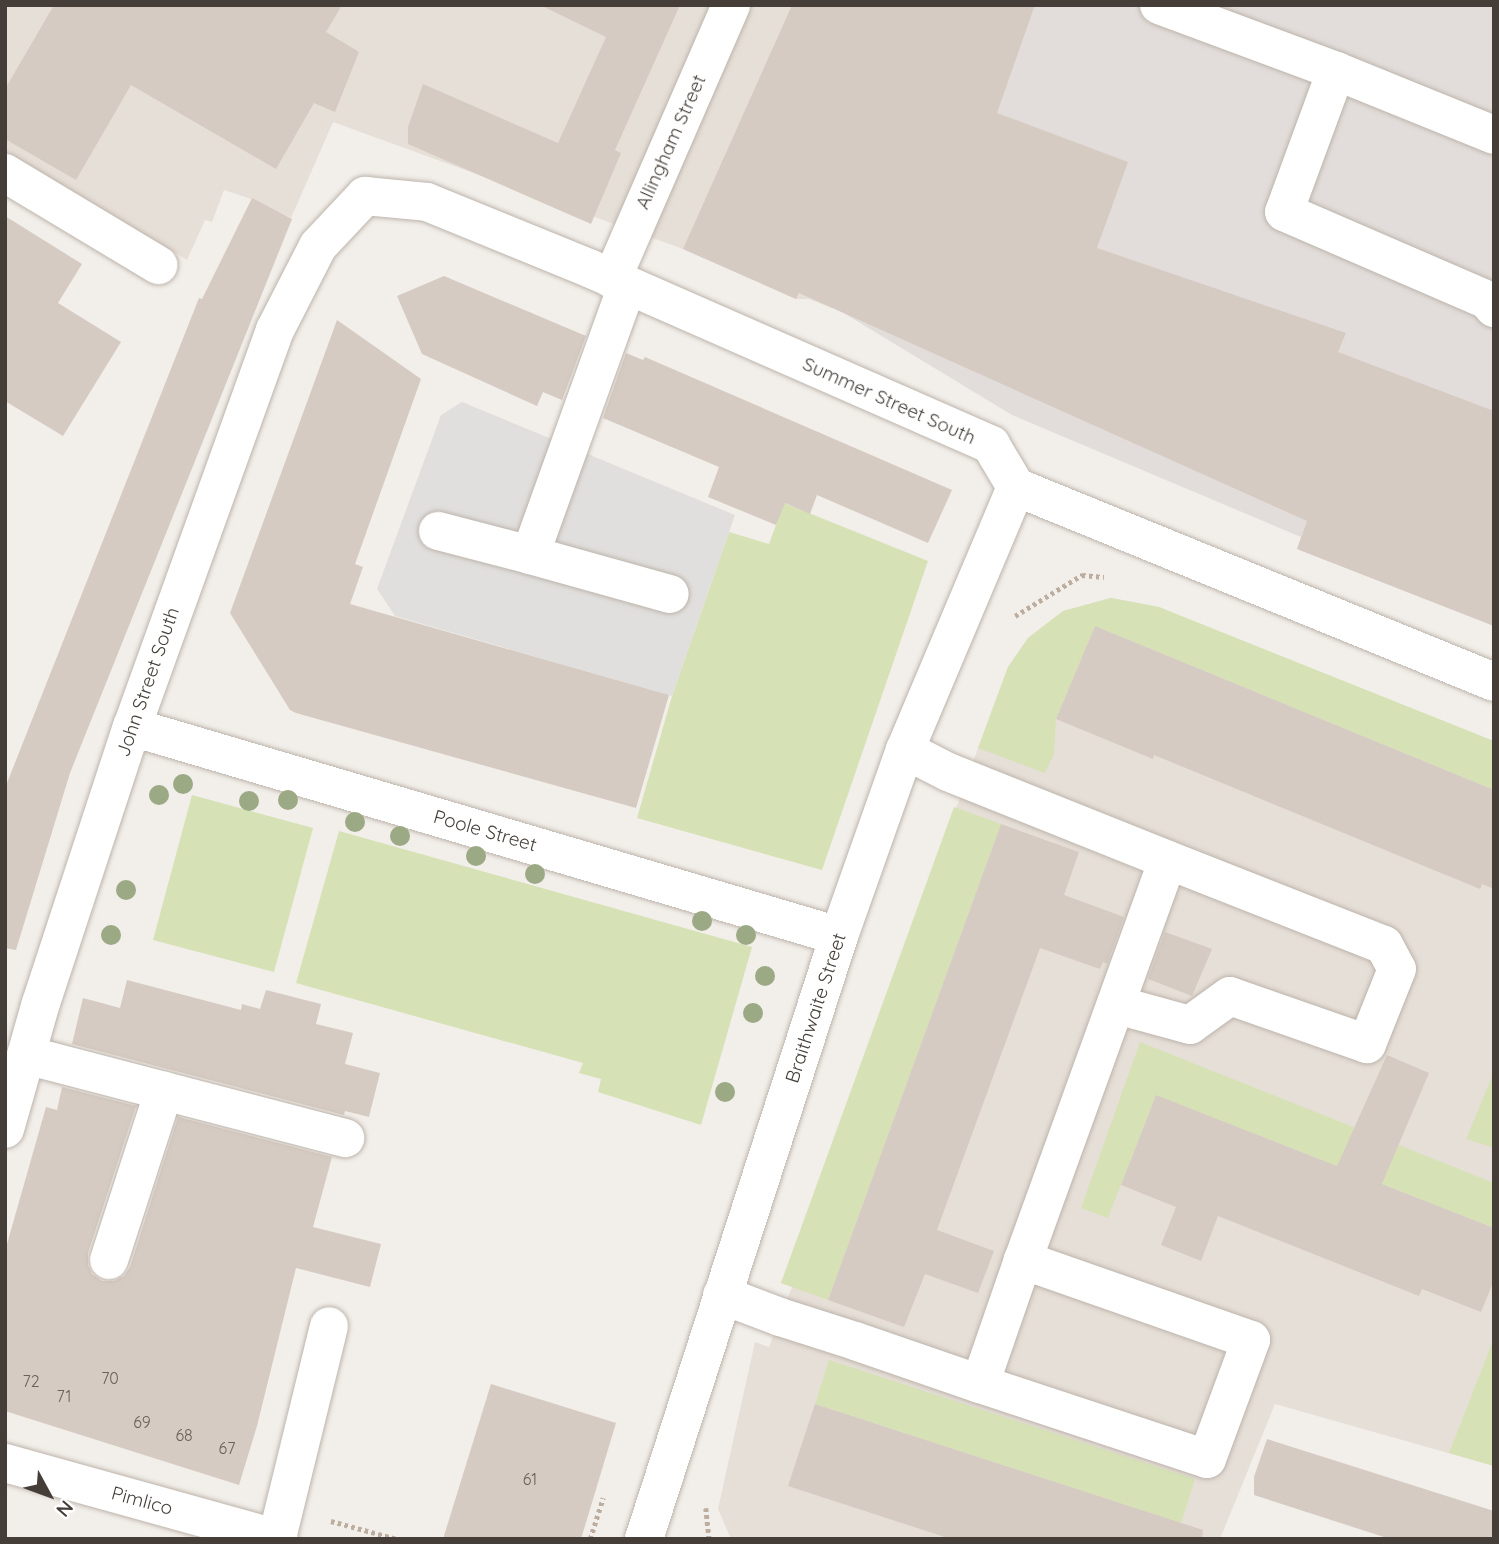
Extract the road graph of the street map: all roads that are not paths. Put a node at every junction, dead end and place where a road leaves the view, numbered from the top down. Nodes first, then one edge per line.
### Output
1 (731, 5) edge
2 (1159, 5) edge
3 (1219, 15) edge
4 (1336, 71) junction
5 (1494, 135) edge
6 (5, 173) edge
7 (318, 246) joint
8 (158, 265) dead end
9 (620, 282) junction
10 (1492, 297) edge
11 (1016, 487) junction
12 (438, 531) dead end
13 (530, 555) junction
14 (670, 594) dead end
15 (1492, 675) edge
16 (132, 727) junction
17 (905, 750) junction
18 (1168, 860) junction
19 (839, 936) junction
20 (1117, 1004) junction
21 (26, 1055) junction
22 (164, 1091) junction
23 (5, 1129) edge
24 (345, 1138) dead end
25 (109, 1260) dead end
26 (1023, 1260) junction
27 (722, 1295) junction
28 (329, 1326) dead end
29 (980, 1384) junction
30 (5, 1463) edge
31 (278, 1538) edge
32 (644, 1539) edge

1 - 9 street, Allingham Street
2 - 3 street
3 - 4 street
4 - 5 street
4 - 10 street
6 - 8 street
7 - 9 street, Summer Street South
7 - 16 street, John Street South
9 - 11 street, Summer Street South
9 - 13 street, Allingham Street
11 - 15 street
11 - 17 street, Braithwaite Street
12 - 13 street
13 - 14 street
16 - 19 street, Poole Street
16 - 21 street, John Street South
17 - 18 street
17 - 19 street, Braithwaite Street
18 - 20 street
18 - 20 street
19 - 27 street, Braithwaite Street
20 - 26 street
21 - 22 street
21 - 23 street, John Street South
22 - 24 street
22 - 25 street
26 - 29 street
26 - 29 street
27 - 29 street
27 - 32 street, Braithwaite Street
28 - 31 street
30 - 31 street, Pimlico

